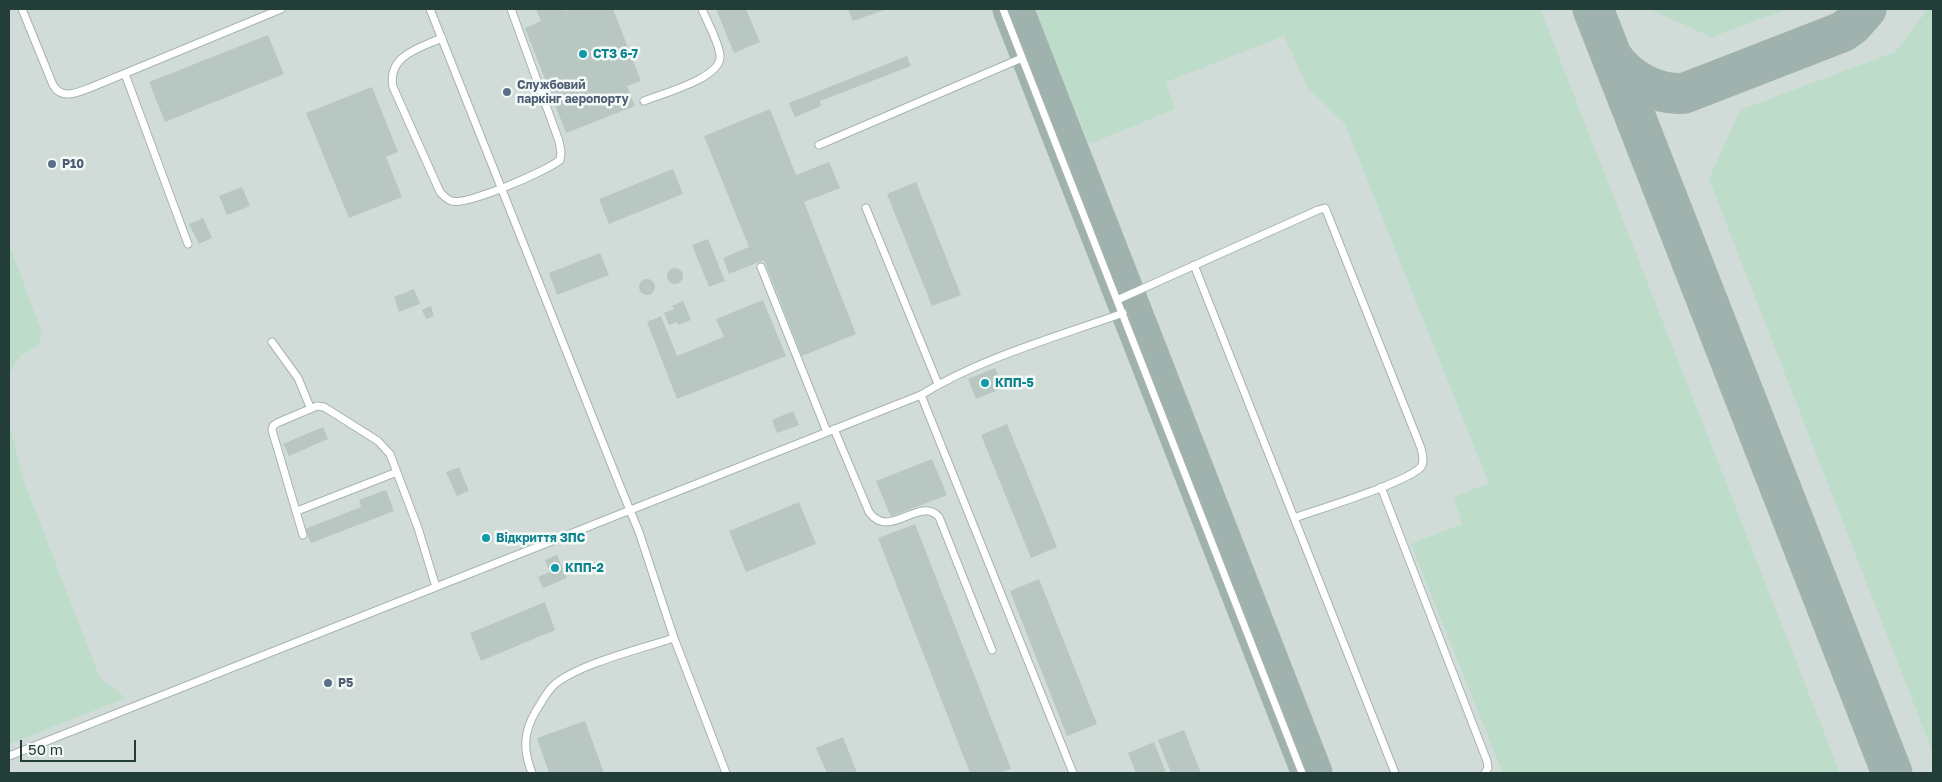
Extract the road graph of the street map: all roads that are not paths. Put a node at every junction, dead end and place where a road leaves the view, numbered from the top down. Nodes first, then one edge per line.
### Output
1 (22, 9) edge
2 (281, 9) edge
3 (430, 9) edge
4 (511, 9) edge
5 (702, 9) edge
6 (1003, 9) edge
7 (442, 38) junction
8 (1022, 58) junction
9 (125, 74) junction
10 (644, 101) dead end
11 (819, 145) dead end
12 (502, 187) junction
13 (866, 208) dead end
14 (188, 244) dead end
15 (1194, 265) junction
16 (761, 268) dead end
17 (1117, 300) junction
18 (1123, 313) junction
19 (272, 342) dead end
20 (938, 384) junction
21 (921, 394) junction
22 (310, 407) junction
23 (834, 429) junction
24 (827, 432) junction
25 (397, 472) junction
26 (1381, 487) junction
27 (297, 510) junction
28 (630, 510) junction
29 (1294, 518) junction
30 (303, 535) dead end
31 (436, 587) junction
32 (674, 638) junction
33 (992, 650) dead end
34 (9, 756) edge
35 (1070, 772) edge
36 (532, 773) edge
37 (726, 773) edge
38 (1302, 773) edge
39 (1395, 773) edge
40 (1485, 773) edge

1 - 9 lane
2 - 9 lane
3 - 7 lane
4 - 12 lane
5 - 10 lane
6 - 8 lane
7 - 12 lane
7 - 12 lane
8 - 11 lane
8 - 17 lane
9 - 14 lane
12 - 28 lane
13 - 20 lane
15 - 17 lane
15 - 26 lane
15 - 29 lane
16 - 24 lane
17 - 18 lane
18 - 20 lane
18 - 38 lane
19 - 22 lane
20 - 21 lane
21 - 23 lane
21 - 35 lane
22 - 25 lane
22 - 27 lane
23 - 24 lane
23 - 33 lane
24 - 28 lane
25 - 27 lane
25 - 31 lane
26 - 29 lane
26 - 40 lane
27 - 30 lane
28 - 31 lane
28 - 32 lane
29 - 39 lane
31 - 34 lane
32 - 36 lane
32 - 37 lane

